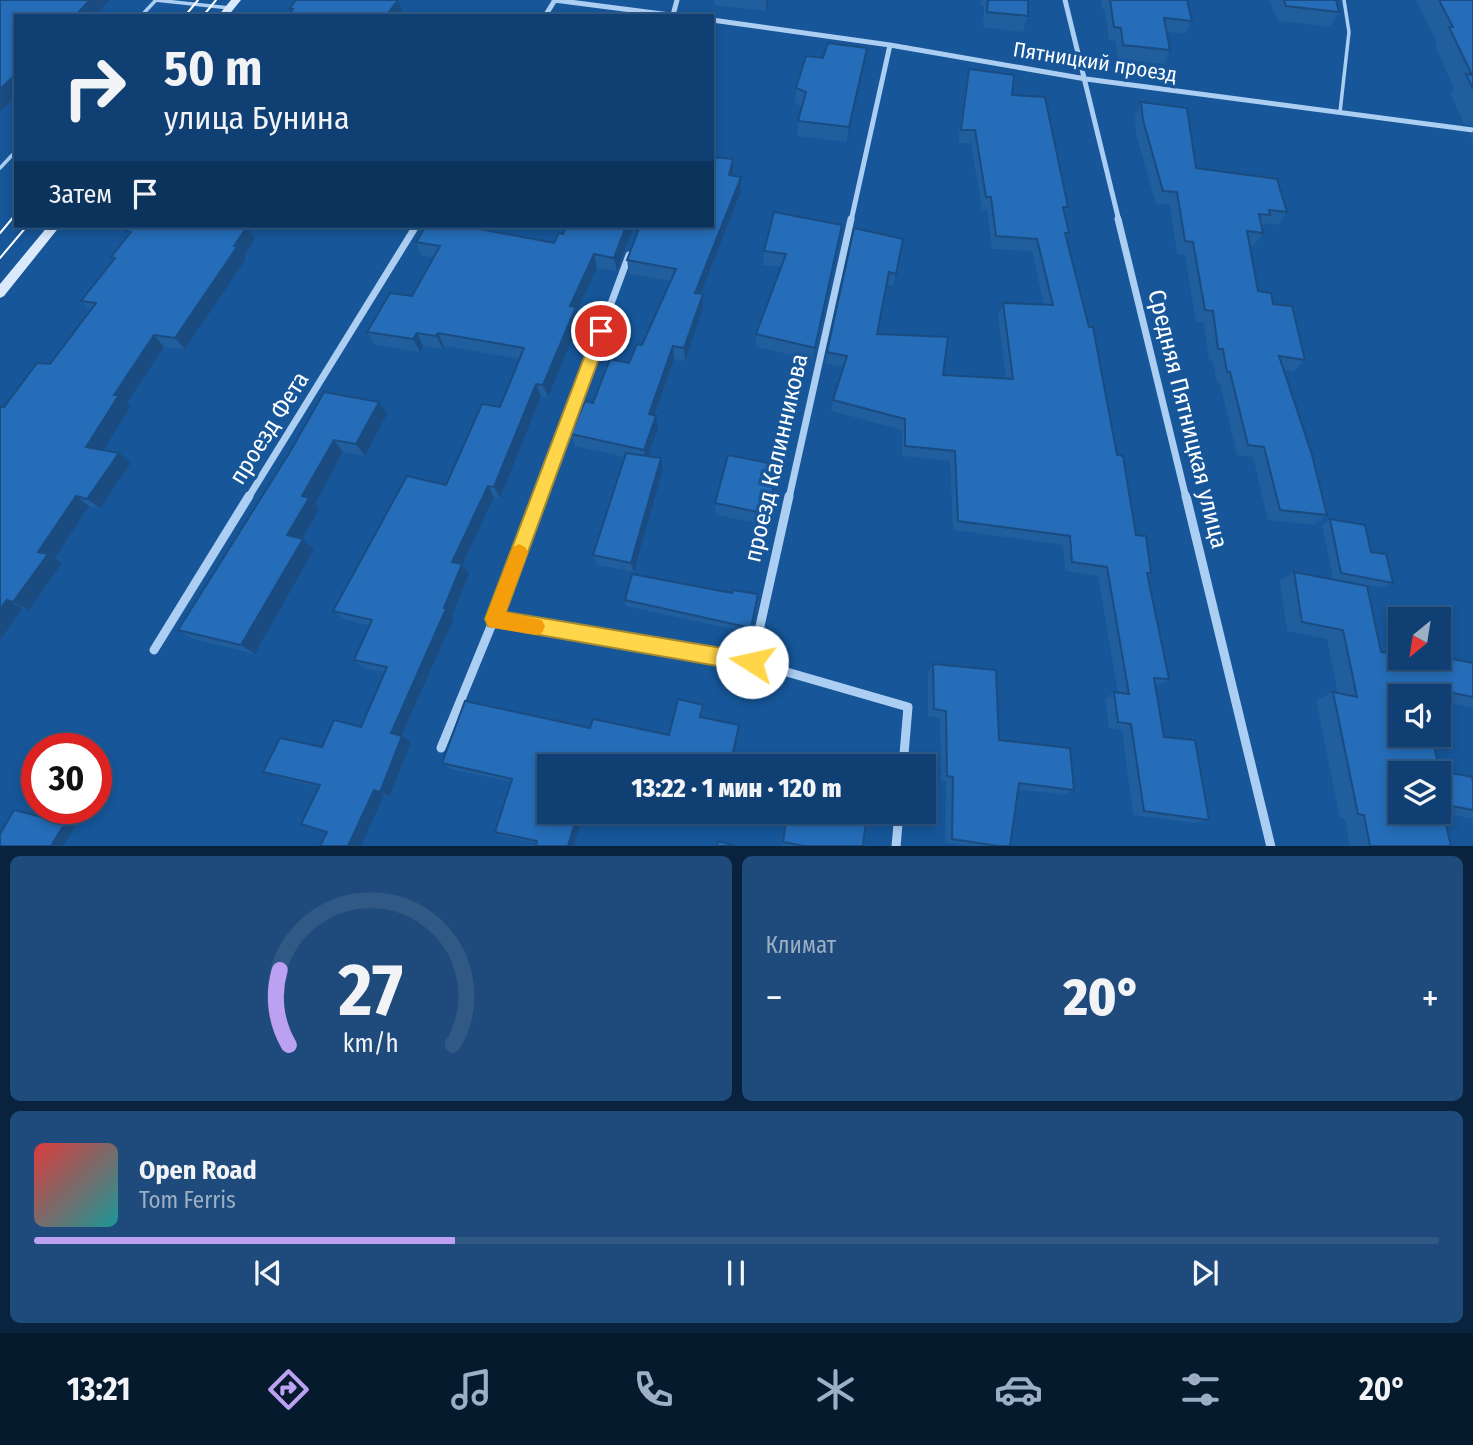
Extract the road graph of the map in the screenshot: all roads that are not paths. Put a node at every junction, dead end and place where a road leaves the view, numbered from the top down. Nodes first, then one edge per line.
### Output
1 (155, 0) edge
2 (555, 0) edge
3 (1065, 0) edge
4 (1345, 0) edge
5 (230, 8) edge
6 (143, 14) edge
7 (667, 14) edge
8 (714, 20) edge
9 (890, 45) junction
10 (1086, 79) junction
11 (1340, 112) junction
12 (1473, 130) edge
13 (14, 153) edge
14 (0, 168) edge
15 (52, 228) edge
16 (415, 228) edge
17 (630, 252) edge
18 (0, 293) edge
19 (494, 619) junction
20 (154, 650) dead end
21 (752, 662) junction
22 (441, 748) dead end
23 (904, 754) edge
24 (898, 824) edge
25 (896, 846) edge
26 (1271, 846) edge

1 - 5 lane
1 - 6 lane
2 - 7 street
3 - 10 street, Средняя Пятницкая улица
4 - 11 lane
8 - 9 street, Пятницкий проезд
9 - 10 street, Пятницкий проезд
9 - 21 street, проезд Калинникова
10 - 11 street, Пятницкий проезд
10 - 26 street, Средняя Пятницкая улица
11 - 12 street, Пятницкий проезд
13 - 14 lane
15 - 18 street
16 - 20 street, проезд Фета
17 - 19 street
19 - 21 street
19 - 22 street
21 - 23 street
24 - 25 street

